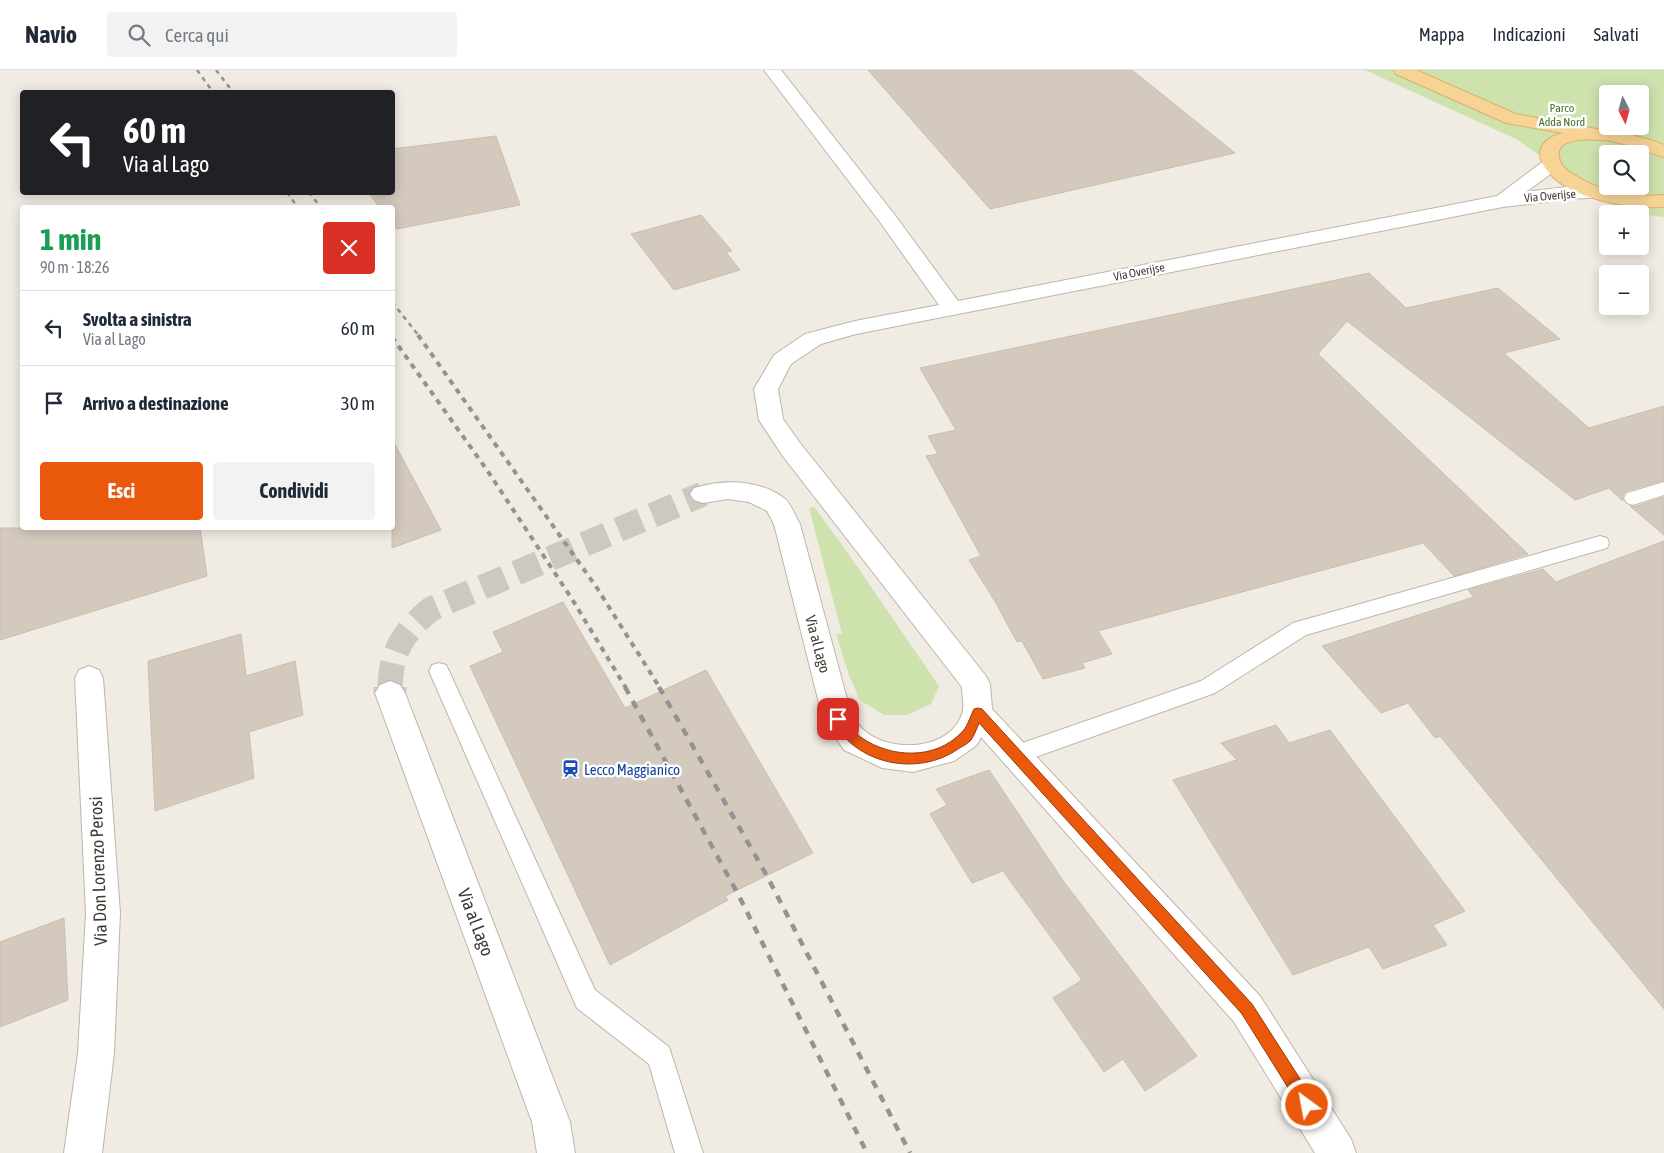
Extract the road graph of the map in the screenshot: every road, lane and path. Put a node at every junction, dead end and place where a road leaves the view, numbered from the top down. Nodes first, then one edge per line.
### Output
1 (772, 70) edge
2 (1402, 70) edge
3 (1512, 119) junction
4 (1596, 134) junction
5 (1664, 152) edge
6 (1550, 159) junction
7 (1598, 193) junction
8 (1503, 201) junction
9 (1658, 203) edge
10 (952, 308) junction
11 (1664, 488) edge
12 (703, 494) tunnel mouth
13 (1634, 498) dead end
14 (1600, 543) dead end
15 (439, 670) dead end
16 (89, 678) dead end
17 (390, 693) tunnel mouth
18 (978, 713) junction
19 (1016, 755) junction
20 (83, 1153) edge
21 (556, 1153) edge
22 (689, 1153) edge
23 (1337, 1153) edge

1 - 10 street
2 - 3 main road
3 - 4 main road
3 - 6 main road
4 - 5 main road
4 - 6 main road
6 - 7 main road
6 - 8 street, Via Overijse
7 - 8 street, Via Overijse
7 - 9 main road
8 - 10 street, Via Overijse
10 - 18 street, Via Overijse
11 - 13 lane
12 - 18 street, Via al Lago
14 - 19 lane
15 - 22 lane
16 - 20 street, Via Don Lorenzo Perosi
17 - 21 street, Via al Lago
18 - 19 street
19 - 23 street

